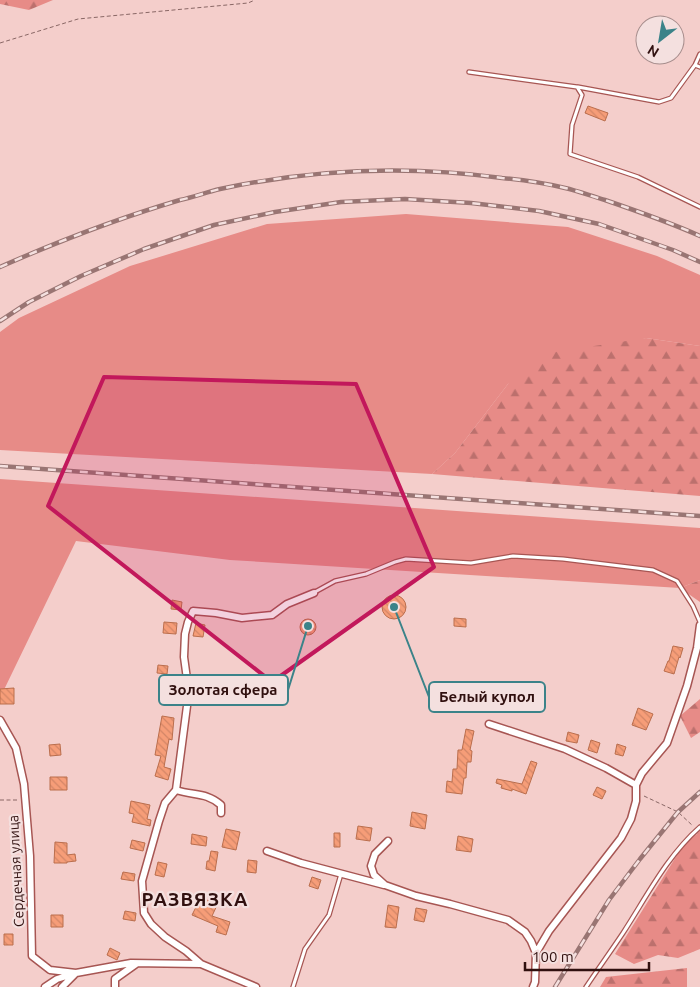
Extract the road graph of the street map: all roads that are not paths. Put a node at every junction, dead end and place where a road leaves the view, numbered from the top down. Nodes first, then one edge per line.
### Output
1 (700, 54) edge
2 (694, 65) junction
3 (700, 67) edge
4 (469, 72) dead end
5 (577, 87) junction
6 (700, 207) edge
7 (314, 593) joint
8 (700, 623) edge
9 (0, 720) edge
10 (489, 724) dead end
11 (636, 784) junction
12 (176, 790) junction
13 (221, 813) dead end
14 (698, 829) edge
15 (388, 841) dead end
16 (266, 851) dead end
17 (340, 874) junction
18 (386, 885) junction
19 (536, 953) junction
20 (137, 963) junction
21 (201, 964) junction
22 (76, 973) junction
23 (45, 987) edge
24 (62, 987) edge
25 (115, 987) edge
26 (256, 987) edge
27 (293, 987) edge
28 (533, 987) edge
29 (586, 987) edge

1 - 2 lane
2 - 3 lane
2 - 5 lane
4 - 5 lane
5 - 6 lane
7 - 8 lane
7 - 12 street
8 - 11 street
9 - 22 street, Сердечная улица
10 - 11 street
11 - 19 street
12 - 13 street
12 - 21 street
14 - 29 lane
15 - 18 street
16 - 17 street
17 - 18 street
17 - 27 lane
18 - 19 street
19 - 28 street
20 - 21 street
20 - 22 street
20 - 25 street
21 - 26 street
22 - 23 street
22 - 24 street

